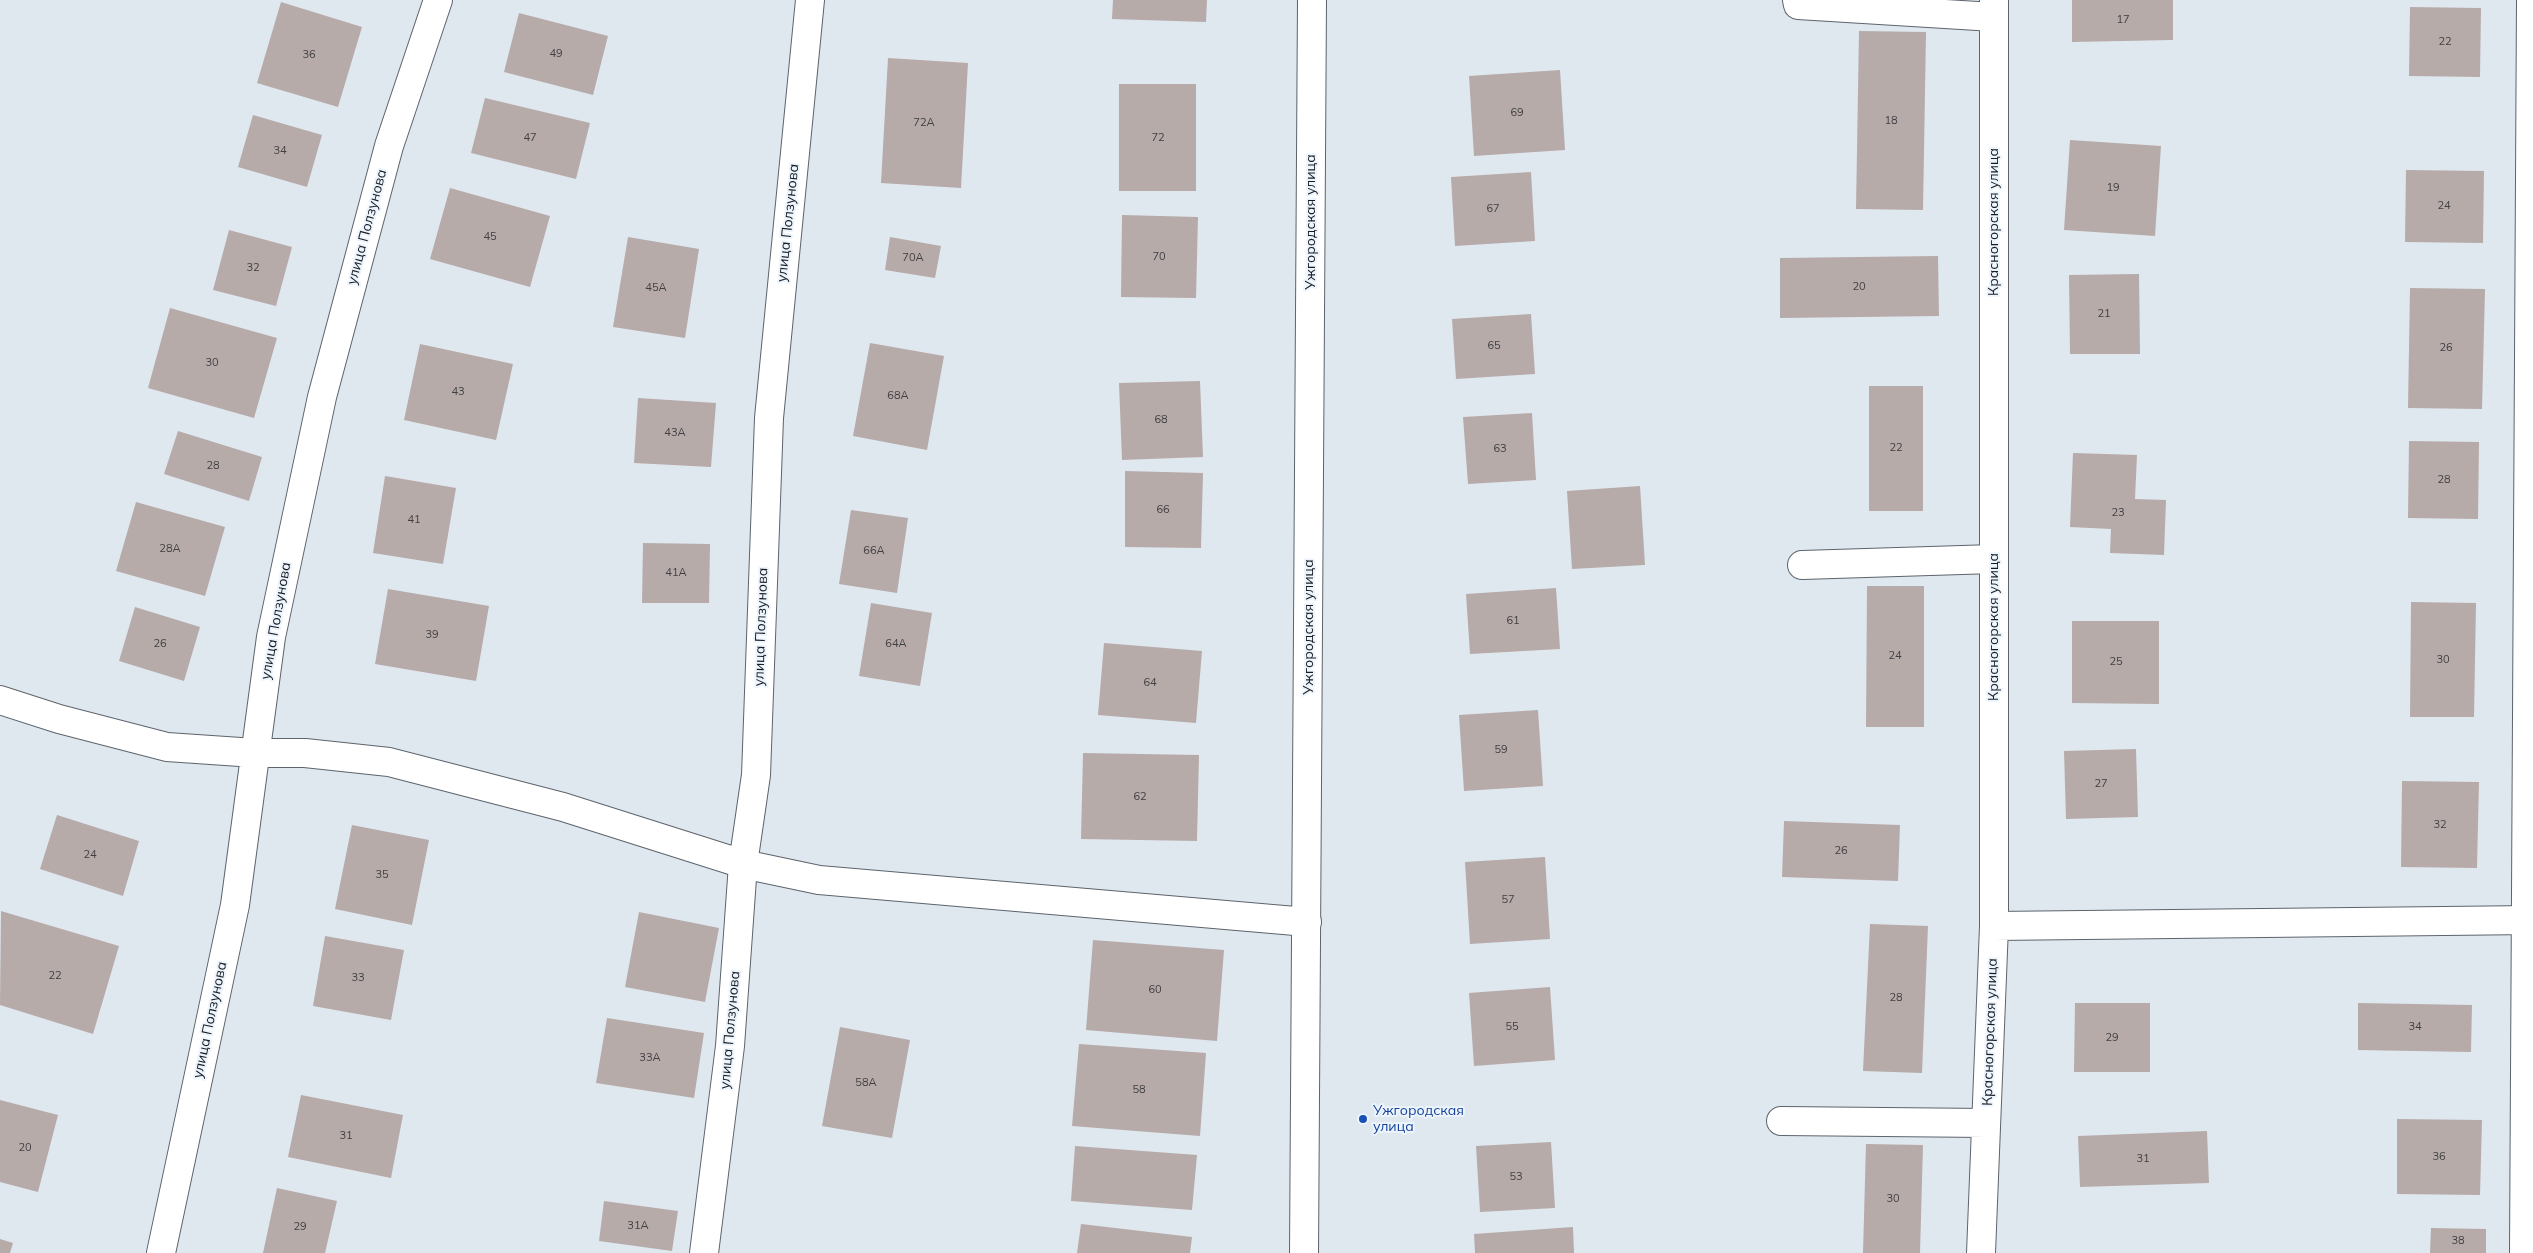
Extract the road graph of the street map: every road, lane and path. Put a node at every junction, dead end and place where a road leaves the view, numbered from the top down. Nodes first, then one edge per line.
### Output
1 (438, 0) edge
2 (810, 0) edge
3 (1312, 0) edge
4 (1797, 0) edge
5 (2531, 0) edge
6 (1994, 8) edge
7 (1994, 559) junction
8 (1802, 565) dead end
9 (0, 700) edge
10 (255, 753) junction
11 (743, 864) junction
12 (2529, 920) edge
13 (1307, 922) junction
14 (1994, 926) junction
15 (1781, 1121) dead end
16 (1986, 1122) junction
17 (161, 1253) edge
18 (704, 1253) edge
19 (1304, 1253) edge
20 (1981, 1253) edge
21 (2524, 1253) edge

1 - 10 street, улица Ползунова
2 - 11 street, улица Ползунова
3 - 13 street, Ужгородская улица
4 - 6 street
5 - 12 street
6 - 7 street, Красногорская улица
7 - 8 street
7 - 14 street, Красногорская улица
9 - 10 street
10 - 11 street
10 - 17 street, улица Ползунова
11 - 13 street
11 - 18 street, улица Ползунова
12 - 14 street
12 - 21 street
13 - 19 street, Ужгородская улица
14 - 16 street, Красногорская улица
15 - 16 street
16 - 20 street, Красногорская улица

